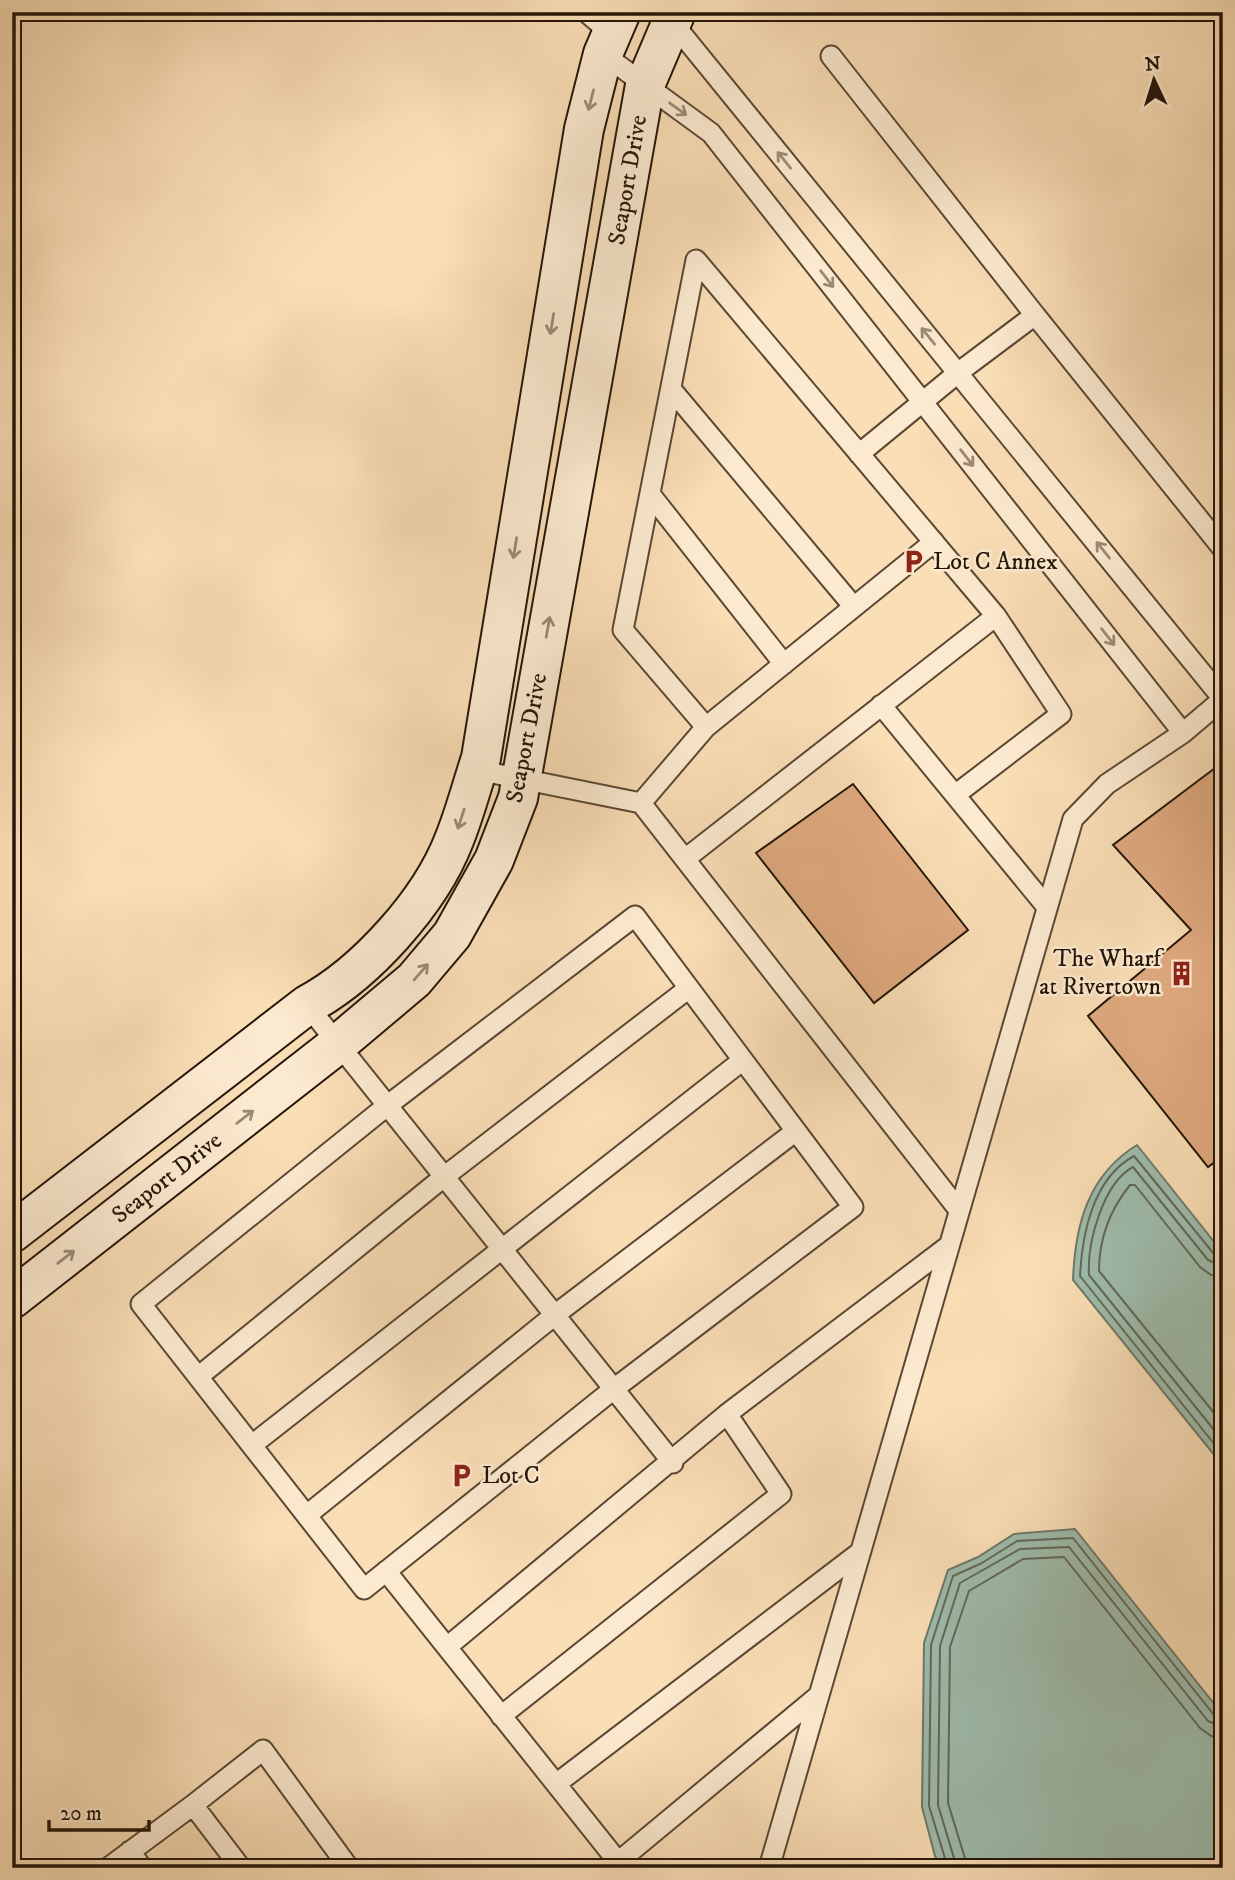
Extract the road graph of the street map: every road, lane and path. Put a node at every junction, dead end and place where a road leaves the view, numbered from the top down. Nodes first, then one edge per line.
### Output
1 (667, 16) edge
2 (606, 28) edge
3 (831, 56) dead end
4 (645, 85) junction
5 (1035, 315) junction
6 (958, 372) junction
7 (671, 389) junction
8 (924, 403) junction
9 (859, 454) junction
10 (650, 494) junction
11 (934, 542) junction
12 (1223, 549) edge
13 (854, 607) junction
14 (996, 616) junction
15 (784, 664) junction
16 (1223, 699) edge
17 (881, 705) junction
18 (706, 727) junction
19 (1183, 733) junction
20 (477, 770) junction
21 (521, 779) junction
22 (955, 795) junction
23 (641, 803) junction
24 (685, 859) junction
25 (1045, 906) junction
26 (689, 988) junction
27 (307, 1006) junction
28 (338, 1044) junction
29 (743, 1060) junction
30 (388, 1105) junction
31 (796, 1131) junction
32 (445, 1176) junction
33 (958, 1209) junction
34 (12, 1233) edge
35 (947, 1247) junction
36 (503, 1248) junction
37 (12, 1299) edge
38 (555, 1314) junction
39 (198, 1377) junction
40 (615, 1388) junction
41 (727, 1414) junction
42 (252, 1445) junction
43 (673, 1462) junction
44 (307, 1515) junction
45 (859, 1553) junction
46 (386, 1571) junction
47 (447, 1647) junction
48 (818, 1696) junction
49 (501, 1716) junction
50 (556, 1784) junction
51 (192, 1805) junction
52 (130, 1852) junction
53 (621, 1865) edge
54 (108, 1868) edge
55 (142, 1868) edge
56 (241, 1868) edge
57 (349, 1868) edge
58 (769, 1868) edge

1 - 4 street, Seaport Drive
6 -> 1 lane
2 - 4 lane
2 -> 20 street, Seaport Drive
3 - 5 lane
4 -> 8 lane
21 -> 4 street, Seaport Drive
5 - 6 lane
5 - 12 lane
6 - 8 lane
16 -> 6 lane
7 - 9 lane
7 - 10 lane
7 - 13 lane
8 - 9 lane
8 -> 19 lane
9 - 11 lane
10 - 15 lane
10 - 18 lane
11 - 13 lane
11 - 14 lane
13 - 15 lane
14 - 17 lane
14 - 22 lane
15 - 18 lane
16 - 19 lane
17 - 22 lane
17 - 24 lane
18 - 23 lane
19 - 25 lane
20 - 21 lane
20 -> 27 street, Seaport Drive
21 - 23 lane
28 -> 21 street, Seaport Drive
22 - 25 lane
23 - 24 lane
24 - 33 lane
25 - 33 lane
26 - 29 lane
26 - 30 lane
26 - 32 lane
27 - 28 lane
27 - 34 street, Seaport Drive
28 - 30 lane
37 -> 28 street, Seaport Drive
29 - 31 lane
29 - 36 lane
30 - 32 lane
30 - 39 lane
31 - 38 lane
31 - 40 lane
32 - 36 lane
32 - 39 lane
33 - 35 lane
35 - 41 lane
35 - 45 lane
36 - 38 lane
36 - 42 lane
38 - 40 lane
38 - 44 lane
39 - 42 lane
40 - 43 lane
40 - 46 lane
41 - 43 lane
41 - 49 lane
42 - 44 lane
43 - 47 lane
44 - 46 lane
45 - 48 lane
45 - 50 lane
46 - 47 lane
47 - 49 lane
48 - 53 lane
48 - 58 lane
49 - 50 lane
50 - 53 lane
51 - 52 lane
51 - 56 lane
51 - 57 lane
52 - 54 lane
52 - 55 lane

